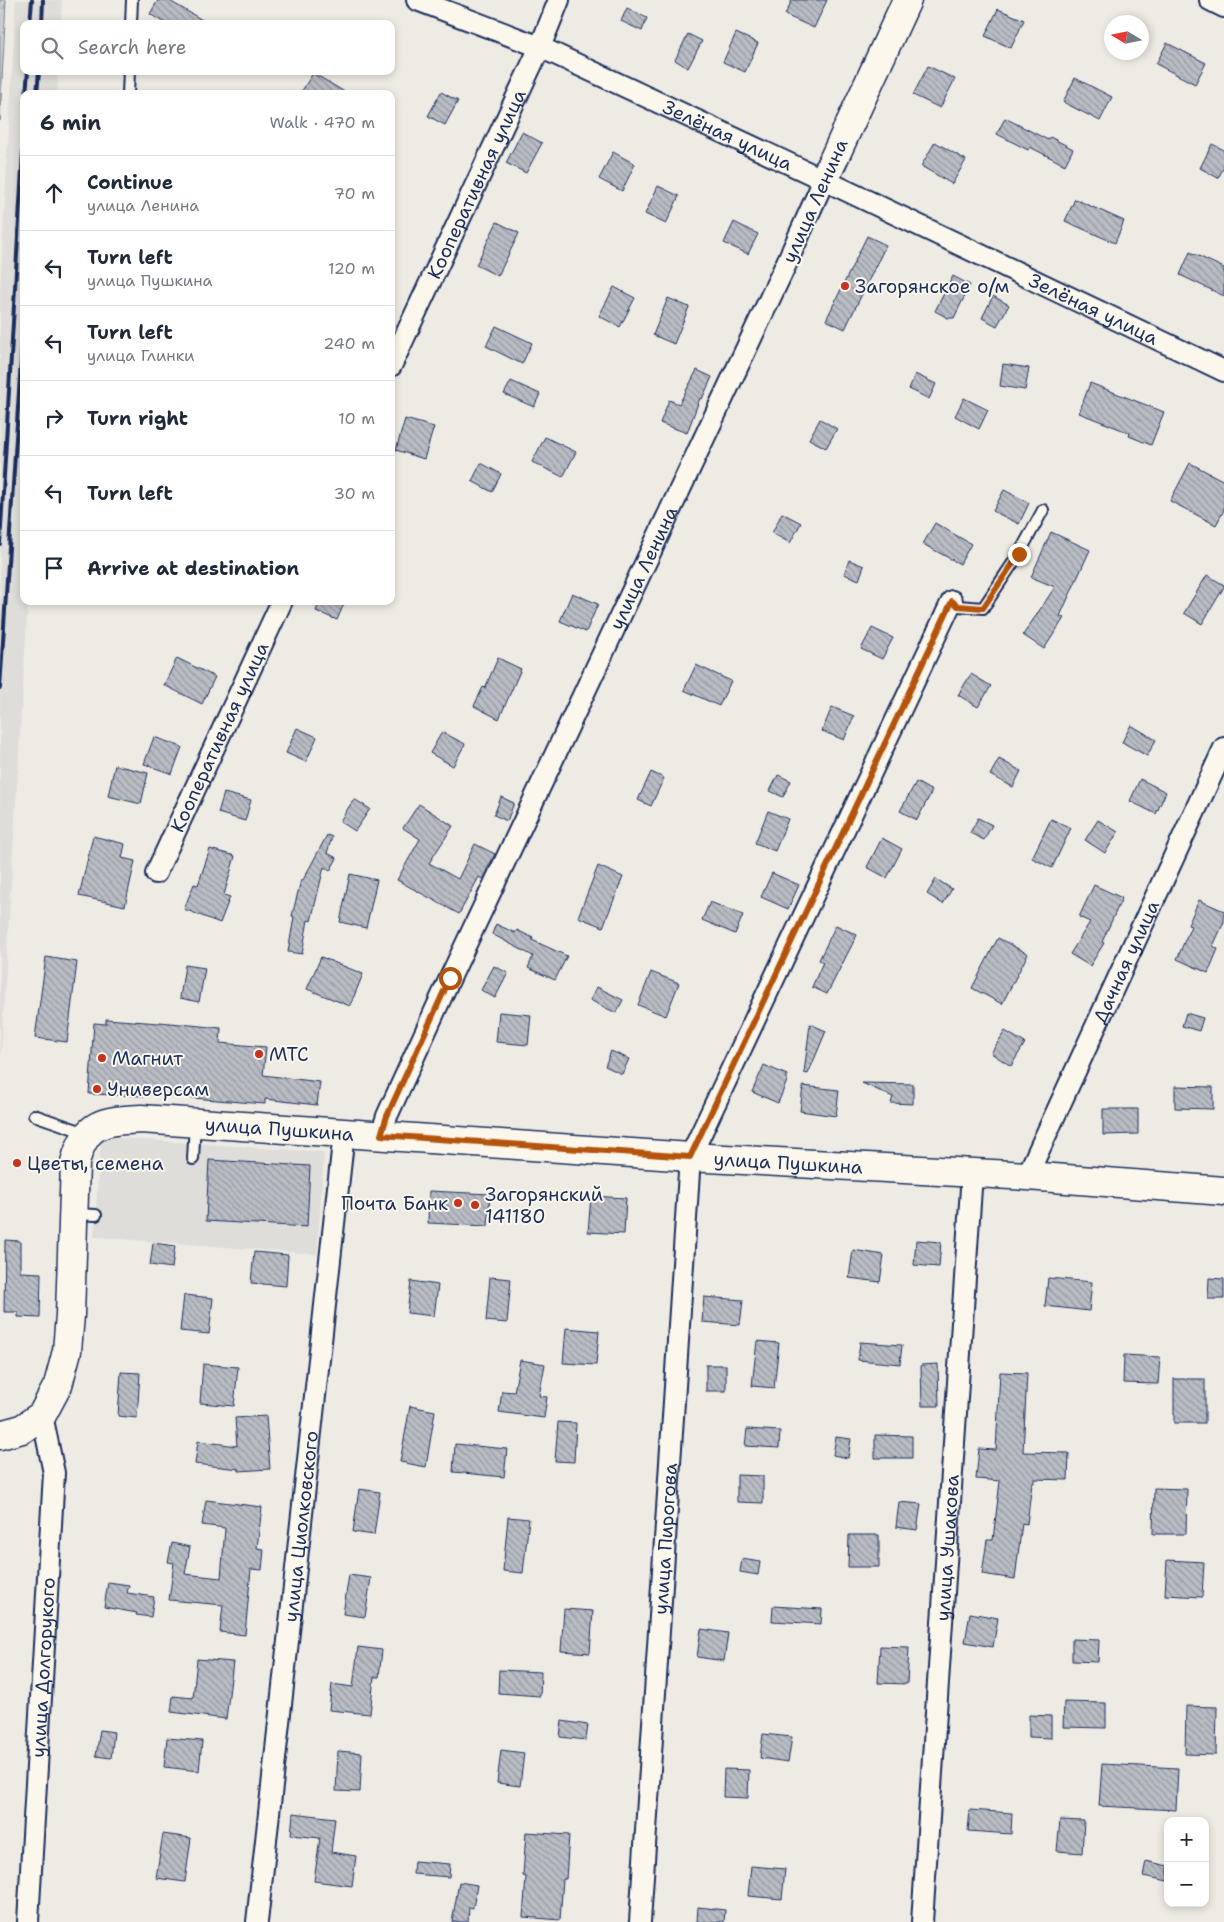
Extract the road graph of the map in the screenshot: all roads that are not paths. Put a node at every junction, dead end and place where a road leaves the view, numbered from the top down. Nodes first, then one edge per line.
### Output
1 (132, 0) edge
2 (417, 0) edge
3 (559, 0) edge
4 (907, 0) edge
5 (1210, 0) edge
6 (1224, 7) edge
7 (131, 20) edge
8 (540, 47) junction
9 (129, 75) edge
10 (128, 90) edge
11 (824, 180) junction
12 (395, 357) edge
13 (1224, 371) edge
14 (1043, 510) dead end
15 (952, 601) joint
16 (280, 605) edge
17 (1224, 748) edge
18 (156, 873) dead end
19 (34, 1115) dead end
20 (195, 1123) junction
21 (87, 1133) junction
22 (344, 1133) junction
23 (381, 1135) junction
24 (690, 1157) junction
25 (193, 1160) dead end
26 (972, 1173) junction
27 (1027, 1176) junction
28 (1224, 1190) edge
29 (42, 1415) junction
30 (0, 1435) edge
31 (28, 1922) edge
32 (256, 1922) edge
33 (640, 1922) edge
34 (922, 1922) edge

1 - 7 lane
2 - 8 street, Зелёная улица
3 - 8 street, Кооперативная улица
4 - 11 main road, улица Ленина
5 - 6 street
8 - 11 street, Зелёная улица
8 - 12 street, Кооперативная улица
9 - 10 lane
11 - 13 street, Зелёная улица
11 - 23 street, улица Ленина
14 - 15 lane
15 - 24 street
16 - 18 street, Кооперативная улица
17 - 27 street, Дачная улица
19 - 21 lane
20 - 21 main road, улица Пушкина
20 - 22 main road, улица Пушкина
20 - 25 lane
21 - 29 main road
22 - 23 main road, улица Пушкина
22 - 32 street, улица Циолковского
23 - 24 main road, улица Пушкина
24 - 26 main road, улица Пушкина
24 - 33 street, улица Пирогова
26 - 27 main road, улица Пушкина
26 - 34 street, улица Ушакова
27 - 28 main road, улица Пушкина
29 - 30 main road
29 - 31 street, улица Долгорукого

